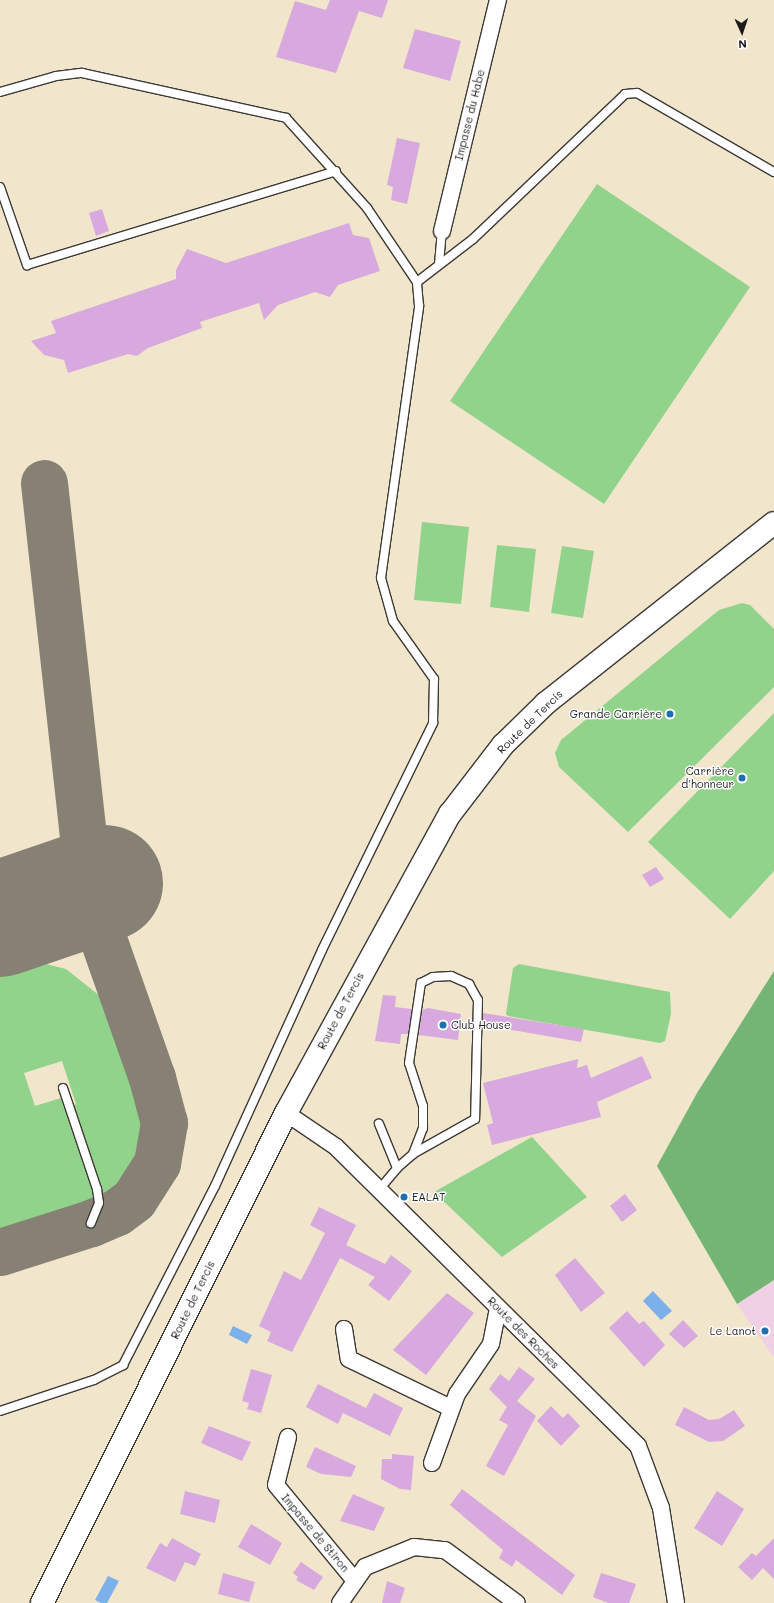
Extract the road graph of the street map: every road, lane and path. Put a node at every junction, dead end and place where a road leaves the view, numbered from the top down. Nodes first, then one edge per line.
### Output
1 (498, 0) edge
2 (0, 92) edge
3 (336, 171) junction
4 (774, 172) edge
5 (0, 187) edge
6 (442, 231) joint
7 (439, 264) junction
8 (417, 282) junction
9 (774, 523) edge
10 (63, 1088) dead end
11 (286, 1113) junction
12 (379, 1124) dead end
13 (413, 1154) junction
14 (397, 1168) junction
15 (378, 1190) junction
16 (91, 1223) dead end
17 (498, 1309) junction
18 (344, 1329) dead end
19 (451, 1408) junction
20 (0, 1411) edge
21 (288, 1437) dead end
22 (432, 1463) dead end
23 (355, 1581) junction
24 (42, 1603) edge
25 (340, 1603) edge
26 (517, 1603) edge
27 (676, 1603) edge

1 - 6 street, Impasse du Habe
2 - 3 lane
3 - 5 lane
3 - 8 lane
4 - 7 lane
6 - 7 lane
7 - 8 lane
8 - 20 lane
9 - 11 main road, Route de Tercis
10 - 16 lane
11 - 15 street, Route des Roches
11 - 24 main road, Route de Tercis
12 - 14 lane
13 - 13 lane
13 - 14 lane
14 - 15 lane
15 - 17 street, Route des Roches
17 - 19 street
17 - 27 street, Route des Roches
18 - 19 street
19 - 22 street
21 - 23 street, Impasse de Stiron
23 - 25 street
23 - 26 street

